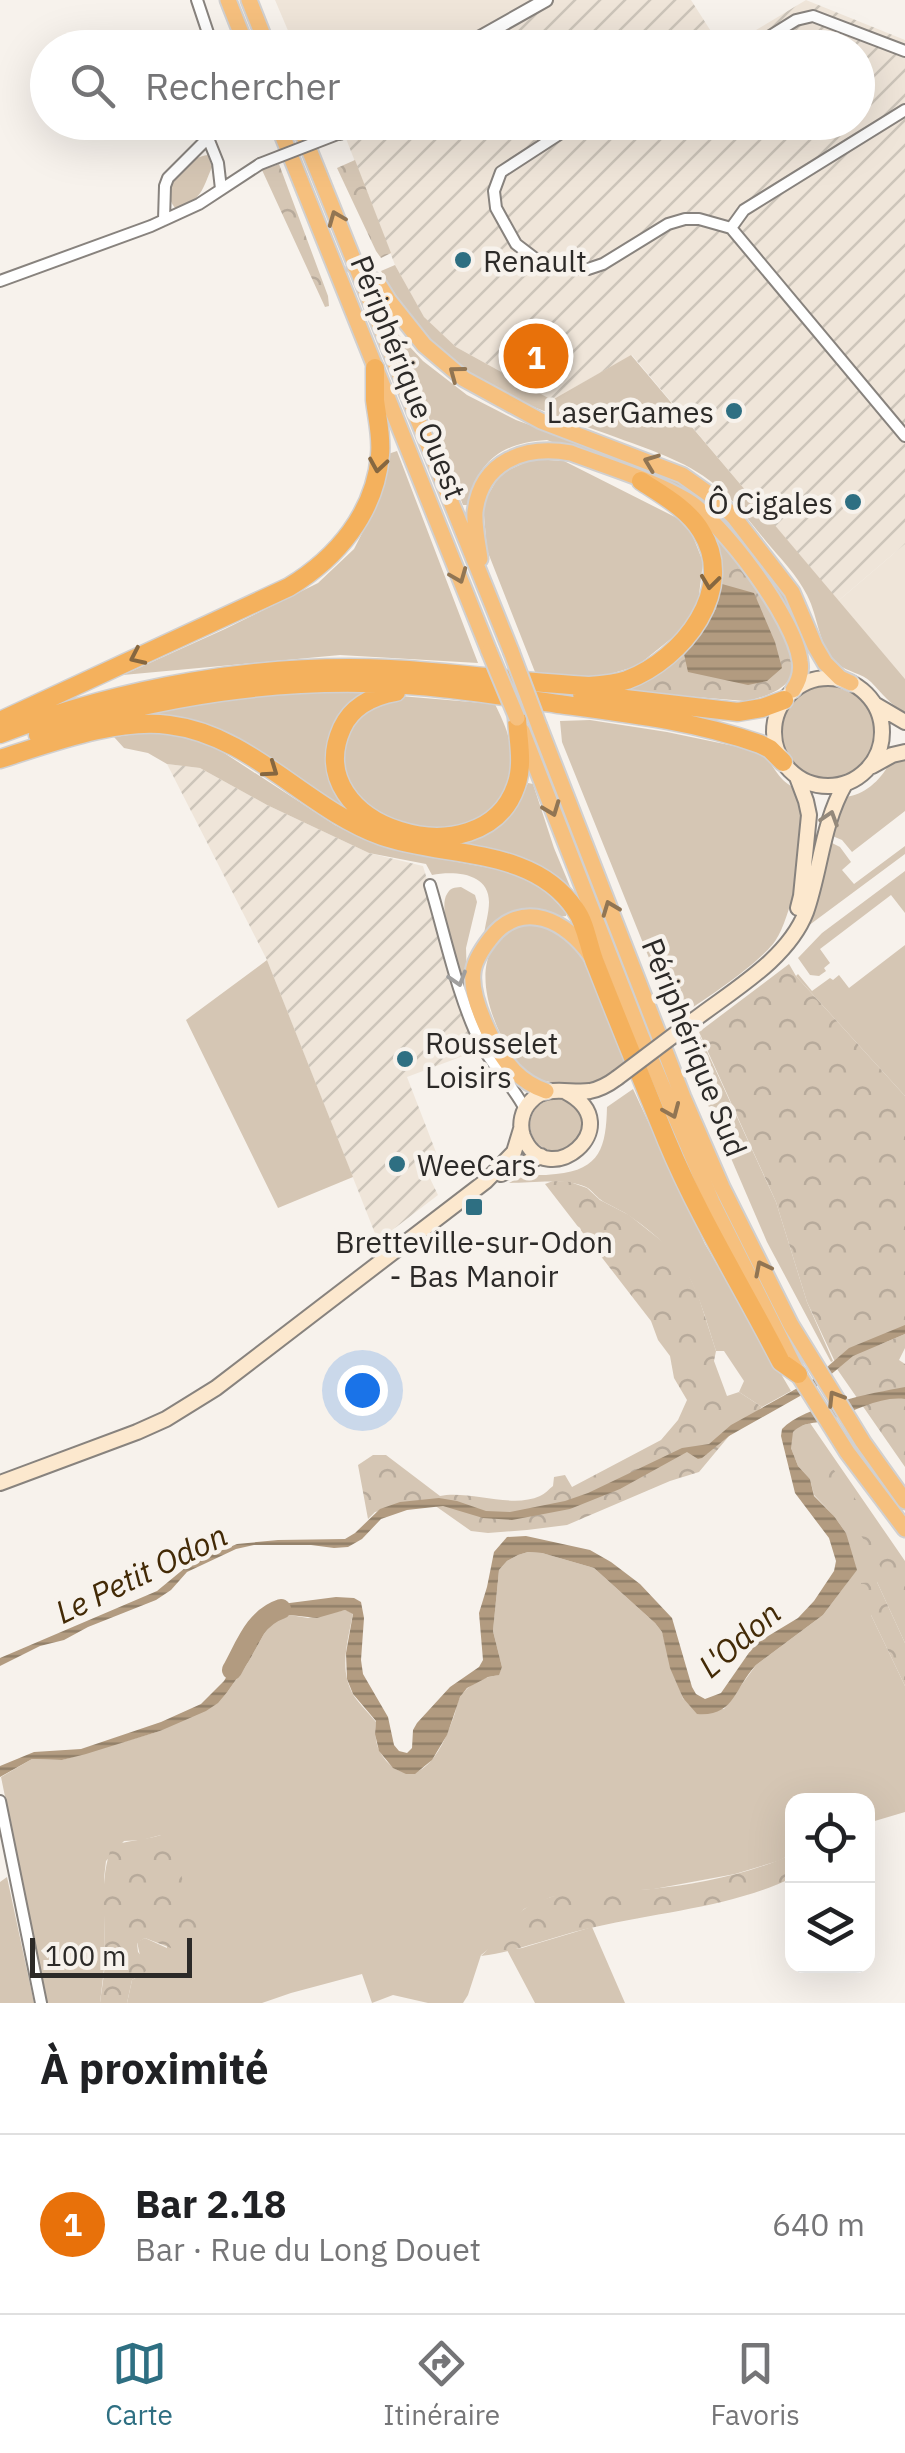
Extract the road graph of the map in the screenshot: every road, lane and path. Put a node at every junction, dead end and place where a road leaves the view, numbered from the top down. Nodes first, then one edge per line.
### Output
1 (198, 0) edge
2 (228, 0) edge
3 (249, 0) edge
4 (546, 0) edge
5 (207, 30) edge
6 (240, 30) edge
7 (261, 30) edge
8 (493, 30) edge
9 (780, 30) edge
10 (850, 30) edge
11 (875, 40) edge
12 (905, 51) edge
13 (905, 110) edge
14 (875, 129) edge
15 (206, 140) edge
16 (209, 140) edge
17 (284, 140) edge
18 (305, 140) edge
19 (320, 140) edge
20 (550, 140) edge
21 (857, 140) edge
22 (221, 189) junction
23 (164, 220) junction
24 (731, 228) junction
25 (356, 266) junction
26 (0, 281) edge
27 (375, 368) junction
28 (903, 431) edge
29 (641, 480) junction
30 (485, 588) junction
31 (489, 652) joint
32 (433, 672) junction
33 (851, 682) junction
34 (472, 692) junction
35 (789, 695) junction
36 (875, 704) junction
37 (516, 718) junction
38 (0, 721) edge
39 (905, 722) edge
40 (0, 734) edge
41 (0, 750) edge
42 (905, 752) edge
43 (0, 758) edge
44 (782, 762) junction
45 (871, 766) junction
46 (796, 776) junction
47 (845, 784) junction
48 (430, 886) dead end
49 (593, 959) junction
50 (764, 966) junction
51 (616, 1080) junction
52 (546, 1091) junction
53 (566, 1092) junction
54 (524, 1109) junction
55 (590, 1117) junction
56 (521, 1129) junction
57 (541, 1156) junction
58 (486, 1182) junction
59 (798, 1374) junction
60 (0, 1483) edge
61 (905, 1501) edge
62 (905, 1529) edge
63 (0, 1801) edge
64 (40, 2003) edge

1 - 5 street
2 - 6 highway
3 - 7 highway
4 - 8 street
9 - 10 street
11 - 12 street
13 - 14 street
15 - 23 street
16 - 22 street
17 - 27 highway, Périphérique Ouest
25 -> 18 highway, Périphérique Ouest
19 - 22 street, bridge
20 - 24 street
21 - 24 street
22 - 23 street
23 - 26 street
24 - 28 street
25 - 30 highway, Périphérique Ouest
33 -> 25 highway
27 -> 31 highway, Périphérique Ouest
27 -> 38 highway
29 - 30 highway
29 -> 32 highway
29 - 35 highway
61 -> 30 highway, Périphérique Sud, bridge
31 - 37 highway, Périphérique Sud, bridge
32 - 35 highway
32 - 40 highway
33 - 35 main road
33 - 36 main road
34 - 37 highway
34 - 41 highway
34 - 44 highway
35 - 44 main road
36 - 39 main road
36 - 45 main road
37 -> 59 highway, Périphérique Sud
42 - 45 main road
43 -> 49 highway
44 - 46 main road
45 - 47 main road
46 - 47 main road
46 - 50 main road
50 -> 47 main road
48 -> 54 street
49 - 52 highway
49 - 59 highway
50 - 51 main road, bridge
51 - 53 main road
51 - 55 main road
52 - 53 main road
52 - 54 main road
53 - 55 main road
54 - 56 main road
55 - 57 main road
56 - 57 main road
56 - 58 main road
57 - 58 main road
58 - 60 main road
59 - 62 highway, Périphérique Sud
63 - 64 street

